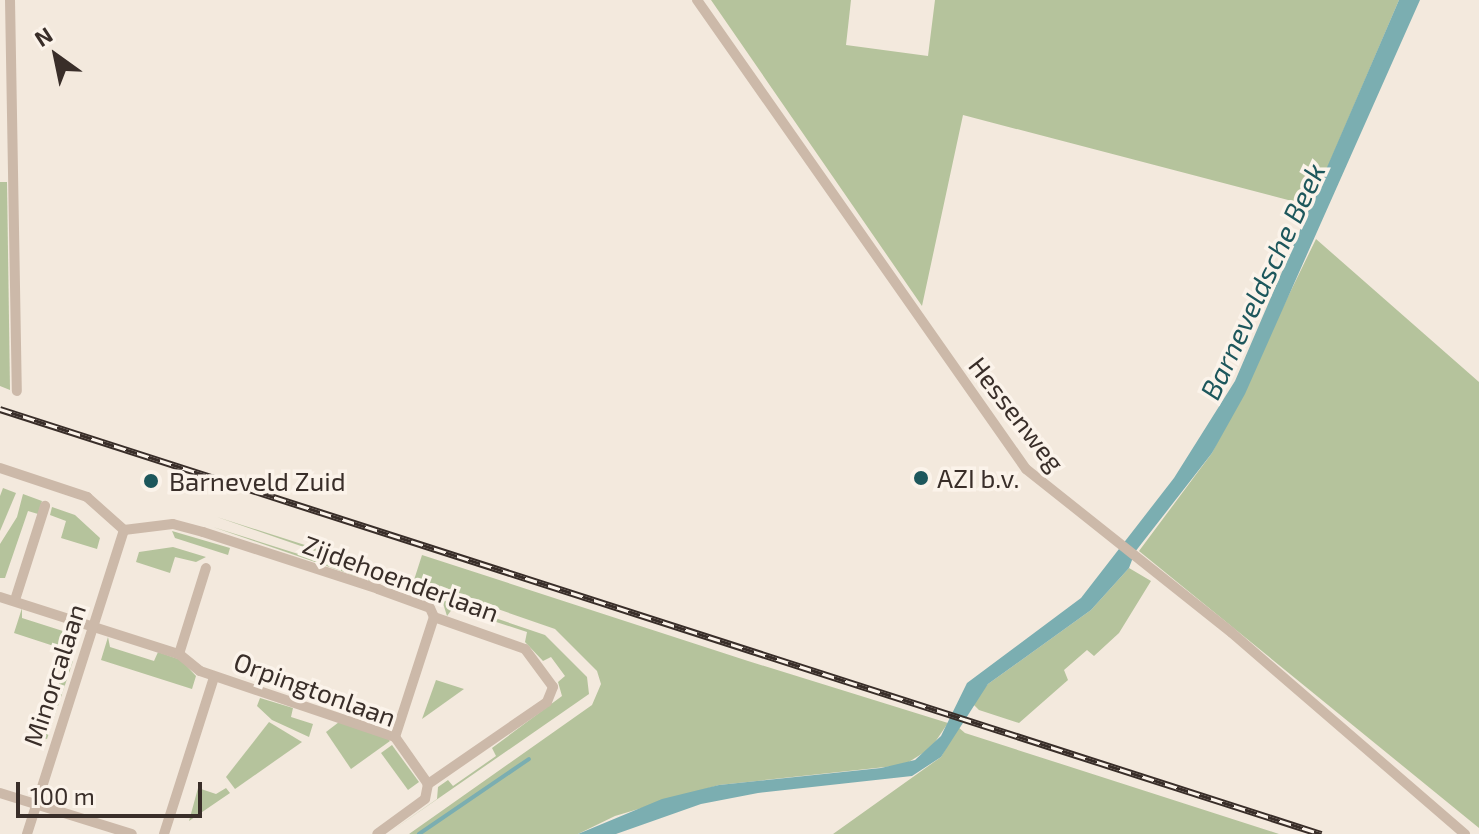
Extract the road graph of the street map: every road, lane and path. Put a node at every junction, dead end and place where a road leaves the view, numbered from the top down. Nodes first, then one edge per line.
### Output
1 (10, 0) edge
2 (697, 0) edge
3 (17, 391) dead end
4 (0, 468) edge
5 (45, 506) dead end
6 (124, 530) junction
7 (206, 568) dead end
8 (0, 597) edge
9 (15, 600) junction
10 (434, 617) junction
11 (93, 627) junction
12 (179, 654) junction
13 (214, 677) junction
14 (395, 737) junction
15 (428, 784) junction
16 (0, 793) edge
17 (35, 804) junction
18 (27, 834) edge
19 (132, 834) edge
20 (164, 834) edge
21 (377, 834) edge
22 (1465, 834) edge

1 - 3 street
2 - 22 street, Hessenweg
4 - 6 street
5 - 9 street
6 - 10 street, Zijdehoenderlaan
6 - 11 street, Minorcalaan
7 - 12 street
8 - 9 street, Orpingtonlaan
9 - 11 street, Orpingtonlaan
10 - 14 street
10 - 15 street, Zijdehoenderlaan
11 - 12 street, Orpingtonlaan
11 - 17 street, Minorcalaan
12 - 13 street, Orpingtonlaan
13 - 14 street, Orpingtonlaan
13 - 20 street, Orpingtonlaan
14 - 15 street, Orpingtonlaan
15 - 21 street, Zijdehoenderlaan
16 - 17 street
17 - 18 street, Minorcalaan
17 - 19 street

